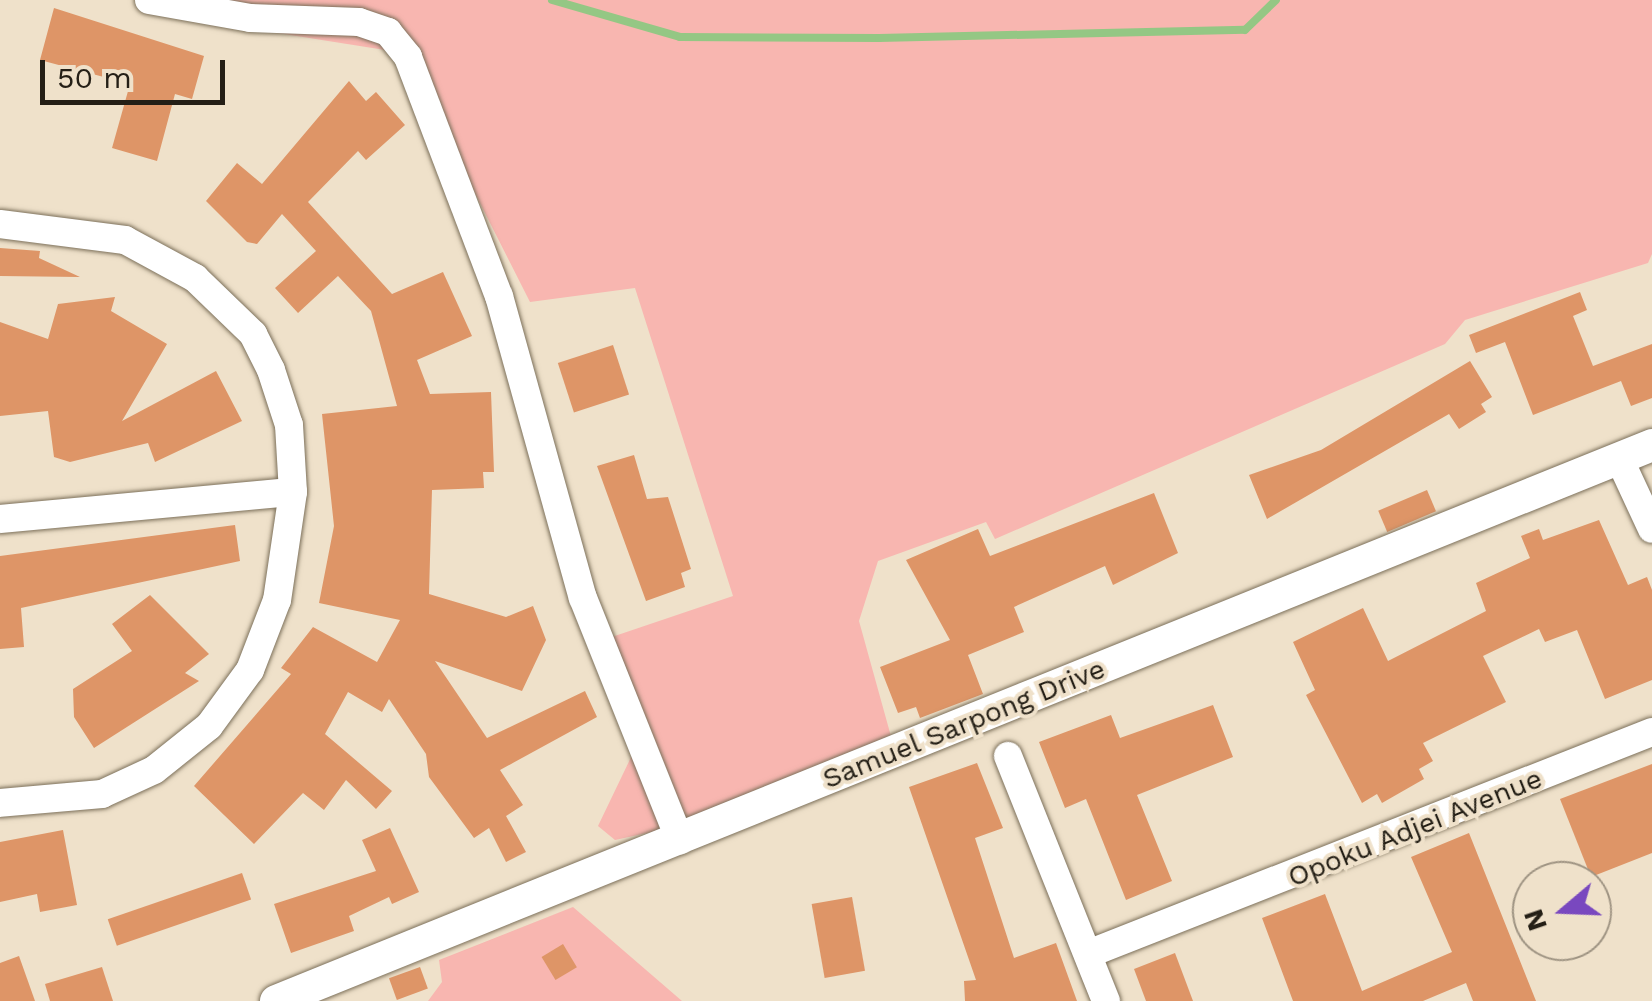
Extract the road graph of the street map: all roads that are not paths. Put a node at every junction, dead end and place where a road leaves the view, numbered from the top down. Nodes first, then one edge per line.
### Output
1 (150, 0) edge
2 (0, 224) edge
3 (1652, 445) edge
4 (1620, 458) junction
5 (292, 492) junction
6 (0, 519) edge
7 (1652, 529) edge
8 (1652, 732) edge
9 (1008, 756) dead end
10 (0, 802) edge
11 (680, 840) junction
12 (1088, 954) junction
13 (276, 1001) edge
14 (1106, 1001) edge

1 - 11 street
2 - 5 street
3 - 4 street, Samuel Sarpong Drive
4 - 7 street
4 - 11 street, Samuel Sarpong Drive
5 - 6 street
5 - 10 street
8 - 12 street, Opoku Adjei Avenue
9 - 12 street
11 - 13 street, Samuel Sarpong Drive
12 - 14 street

